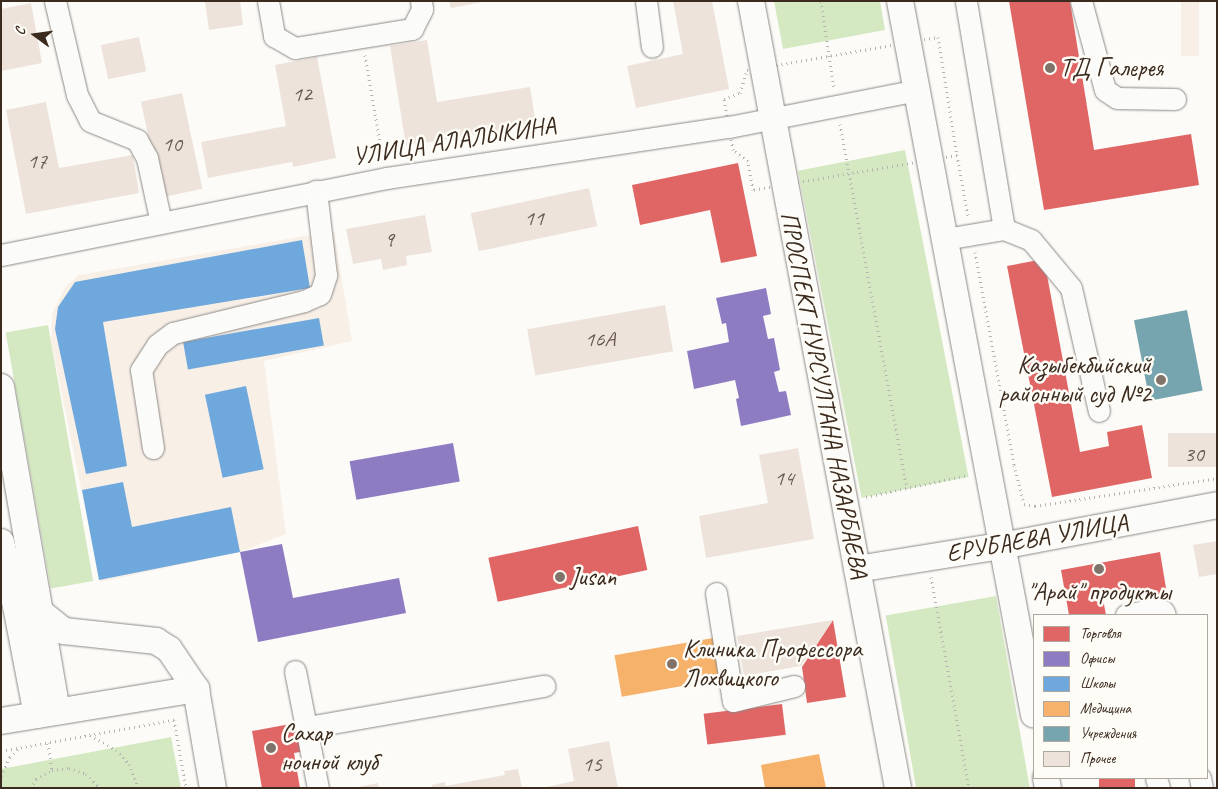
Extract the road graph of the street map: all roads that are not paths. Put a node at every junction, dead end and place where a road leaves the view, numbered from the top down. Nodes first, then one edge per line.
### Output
1 (55, 1) edge
2 (268, 1) edge
3 (421, 1) edge
4 (646, 1) edge
5 (751, 1) edge
6 (900, 1) edge
7 (966, 1) edge
8 (1082, 1) edge
9 (652, 47) dead end
10 (917, 90) junction
11 (1175, 99) dead end
12 (772, 118) junction
13 (316, 191) junction
14 (161, 222) junction
15 (1004, 229) junction
16 (945, 239) junction
17 (1, 255) edge
18 (1, 387) edge
19 (1099, 411) dead end
20 (154, 448) dead end
21 (1217, 506) edge
22 (1, 542) edge
23 (1001, 546) junction
24 (857, 569) junction
25 (716, 593) dead end
26 (28, 609) junction
27 (1131, 614) edge
28 (1164, 614) edge
29 (1, 636) edge
30 (295, 671) dead end
31 (544, 686) dead end
32 (794, 686) dead end
33 (196, 689) junction
34 (1033, 705) edge
35 (47, 713) junction
36 (1, 722) edge
37 (308, 727) junction
38 (213, 788) edge
39 (318, 788) edge
40 (898, 788) edge

1 - 14 street
2 - 3 street
4 - 9 street
5 - 12 main road, ПРОСПЕКТ НУРСУЛТАНА НАЗАРБАЕВА
6 - 10 main road
7 - 15 street
8 - 11 street
10 - 12 street, УЛИЦА АЛАЛЫКИНА
10 - 16 main road
12 - 13 street, УЛИЦА АЛАЛЫКИНА
12 - 24 main road, ПРОСПЕКТ НУРСУЛТАНА НАЗАРБАЕВА
13 - 14 street, УЛИЦА АЛАЛЫКИНА
13 - 20 street
14 - 17 street, УЛИЦА АЛАЛЫКИНА
15 - 16 street
15 - 19 street
16 - 23 main road
18 - 26 main road
21 - 23 main road, ЕРУБАЕВА УЛИЦА
22 - 26 main road
23 - 24 main road, ЕРУБАЕВА УЛИЦА
23 - 34 main road
24 - 40 main road, ПРОСПЕКТ НУРСУЛТАНА НАЗАРБАЕВА
25 - 32 street
26 - 29 main road
26 - 33 main road
26 - 35 main road
27 - 28 street
30 - 37 street
31 - 37 street
33 - 35 main road
33 - 38 main road
35 - 36 main road
37 - 39 street

